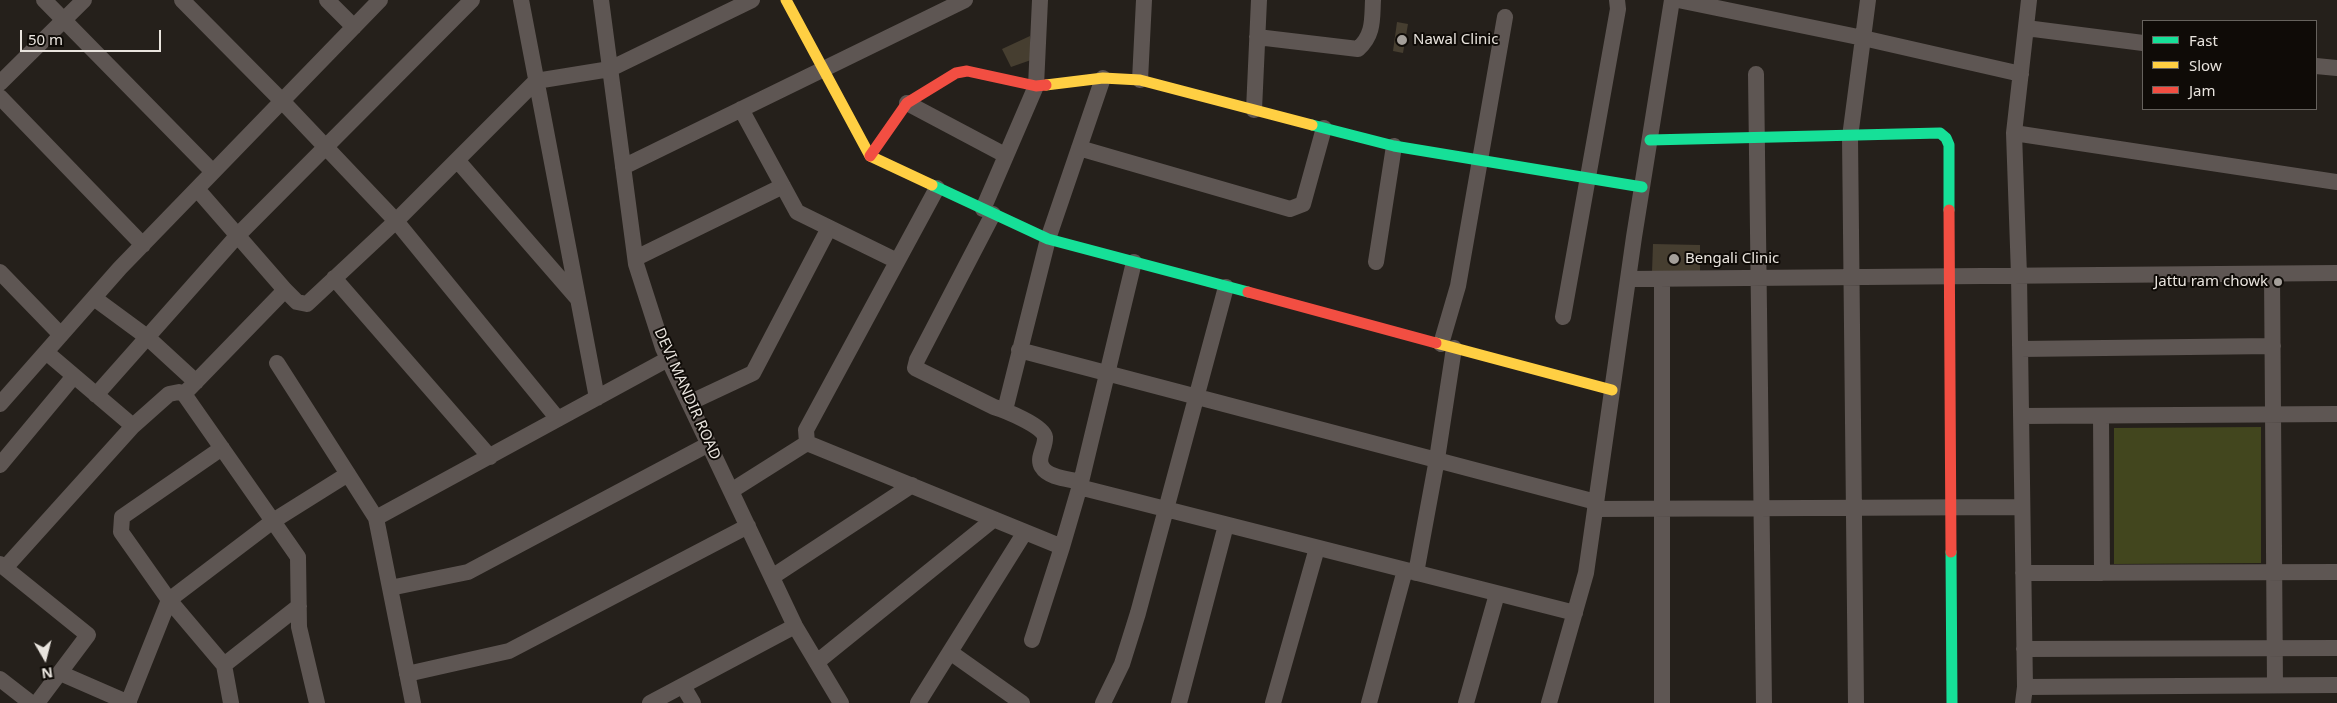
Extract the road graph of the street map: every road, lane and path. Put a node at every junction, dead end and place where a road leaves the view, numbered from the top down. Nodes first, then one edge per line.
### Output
1 (44, 0) edge
2 (84, 0) edge
3 (182, 0) edge
4 (327, 0) edge
5 (380, 0) edge
6 (472, 0) edge
7 (521, 0) edge
8 (601, 0) edge
9 (752, 0) edge
10 (786, 0) edge
11 (1040, 0) edge
12 (1144, 0) edge
13 (1259, 0) edge
14 (1373, 0) edge
15 (1617, 0) edge
16 (1672, 0) edge
17 (1678, 0) edge
18 (1868, 0) edge
19 (2030, 0) edge
20 (958, 1) edge
21 (1505, 17) dead end
22 (64, 20) junction
23 (354, 27) junction
24 (2026, 28) junction
25 (1257, 37) junction
26 (1863, 38) junction
27 (2142, 43) edge
28 (2317, 66) edge
29 (2337, 68) edge
30 (823, 69) junction
31 (610, 70) junction
32 (1756, 74) dead end
33 (2020, 74) junction
34 (1103, 78) junction
35 (1140, 80) junction
36 (536, 81) junction
37 (0, 84) edge
38 (1036, 86) junction
39 (0, 97) edge
40 (282, 101) junction
41 (907, 104) junction
42 (741, 109) junction
43 (1254, 110) junction
44 (1324, 128) junction
45 (2014, 133) junction
46 (1850, 137) junction
47 (1756, 138) junction
48 (1650, 140) junction
49 (326, 146) junction
50 (1394, 146) junction
51 (1079, 148) junction
52 (1005, 155) junction
53 (870, 156) junction
54 (457, 160) junction
55 (1479, 160) junction
56 (623, 167) junction
57 (213, 172) junction
58 (1587, 178) junction
59 (2337, 182) edge
60 (783, 186) junction
61 (937, 188) junction
62 (1642, 188) junction
63 (197, 189) junction
64 (988, 211) junction
65 (396, 221) junction
66 (829, 228) junction
67 (237, 236) junction
68 (1048, 239) junction
69 (143, 245) junction
70 (636, 258) junction
71 (897, 261) junction
72 (1134, 262) junction
73 (1376, 262) dead end
74 (0, 272) edge
75 (2337, 273) edge
76 (2272, 274) junction
77 (2018, 275) junction
78 (1951, 276) junction
79 (1852, 277) junction
80 (334, 278) junction
81 (1757, 278) junction
82 (1628, 279) junction
83 (1662, 279) junction
84 (1226, 287) junction
85 (285, 290) junction
86 (94, 298) junction
87 (577, 299) junction
88 (1563, 318) dead end
89 (61, 335) junction
90 (147, 337) junction
91 (1448, 346) junction
92 (2273, 346) junction
93 (2020, 349) junction
94 (1019, 350) junction
95 (46, 352) junction
96 (668, 359) junction
97 (277, 363) dead end
98 (1108, 372) junction
99 (74, 376) junction
100 (196, 382) junction
101 (1612, 390) junction
102 (184, 394) junction
103 (3, 395) edge
104 (96, 395) junction
105 (1196, 396) junction
106 (597, 398) junction
107 (689, 403) junction
108 (1005, 410) junction
109 (2273, 414) junction
110 (2337, 414) edge
111 (2020, 416) junction
112 (2101, 416) junction
113 (558, 419) junction
114 (133, 426) junction
115 (807, 443) junction
116 (709, 444) junction
117 (222, 448) junction
118 (490, 456) junction
119 (1437, 459) junction
120 (0, 465) edge
121 (348, 474) junction
122 (1080, 484) junction
123 (912, 485) junction
124 (731, 491) junction
125 (1596, 505) junction
126 (1761, 508) junction
127 (1854, 508) junction
128 (1952, 508) junction
129 (2022, 508) junction
130 (1166, 509) junction
131 (1662, 509) junction
132 (376, 518) junction
133 (994, 519) junction
134 (273, 521) junction
135 (1226, 524) junction
136 (748, 526) junction
137 (1025, 532) junction
138 (1062, 547) junction
139 (1317, 548) junction
140 (2, 566) edge
141 (1410, 571) junction
142 (2274, 572) junction
143 (2337, 572) edge
144 (2023, 573) junction
145 (2102, 573) junction
146 (772, 577) junction
147 (390, 588) junction
148 (1497, 594) junction
149 (169, 600) junction
150 (298, 606) junction
151 (1575, 613) junction
152 (795, 626) junction
153 (1032, 640) dead end
154 (2275, 648) junction
155 (2337, 648) edge
156 (2024, 650) junction
157 (950, 652) junction
158 (817, 662) junction
159 (224, 665) junction
160 (60, 673) junction
161 (407, 674) junction
162 (0, 679) edge
163 (2275, 685) junction
164 (2337, 685) edge
165 (683, 686) junction
166 (2024, 695) edge
167 (31, 703) edge
168 (37, 703) edge
169 (129, 703) edge
170 (231, 703) edge
171 (317, 703) edge
172 (413, 703) edge
173 (650, 703) edge
174 (693, 703) edge
175 (841, 703) edge
176 (918, 703) edge
177 (1022, 703) edge
178 (1103, 703) edge
179 (1179, 703) edge
180 (1273, 703) edge
181 (1368, 703) edge
182 (1466, 703) edge
183 (1549, 703) edge
184 (1662, 703) edge
185 (1764, 703) edge
186 (1856, 703) edge
187 (1952, 703) edge

1 - 22 street
2 - 22 street
3 - 40 street
4 - 23 street
5 - 23 street
6 - 49 street
7 - 36 street
8 - 31 street, DEVI MANDIR ROAD
9 - 31 street
10 - 30 street
11 - 38 street
12 - 35 street
13 - 25 street
14 - 25 street
15 - 58 street
16 - 48 street
17 - 26 street
18 - 26 street
19 - 24 street
20 - 30 street
21 - 55 street
22 - 37 street
22 - 57 street
23 - 40 street
24 - 27 street
24 - 33 street
25 - 43 street
26 - 33 street
26 - 46 street
28 - 29 street
30 - 42 street
30 - 53 street
31 - 36 street
31 - 56 street, DEVI MANDIR ROAD
32 - 47 street
33 - 45 street
34 - 35 street
34 - 38 street
34 - 51 street
35 - 43 street
36 - 54 street
36 - 87 street
38 - 41 street
38 - 52 street
39 - 69 street
40 - 49 street
40 - 57 street
41 - 52 street
41 - 53 street
42 - 56 street
42 - 60 street
43 - 44 street
44 - 50 street
44 - 51 street
45 - 59 street
45 - 77 street
46 - 47 street
46 - 78 street
46 - 79 street
47 - 48 street
47 - 81 street
48 - 62 street
49 - 65 street
49 - 67 street
50 - 55 street
50 - 73 street
51 - 68 street
52 - 64 street
53 - 61 street
54 - 65 street
54 - 87 street
55 - 58 street
55 - 91 street
56 - 70 street, DEVI MANDIR ROAD
57 - 63 street
58 - 62 street
58 - 88 street
60 - 66 street
60 - 70 street
61 - 64 street
61 - 71 street
62 - 82 street
63 - 67 street
63 - 69 street
64 - 68 street
64 - 108 street
65 - 80 street
65 - 113 street
66 - 71 street
66 - 107 street
67 - 85 street
67 - 90 street
68 - 72 street
68 - 94 street
69 - 86 street
70 - 96 street, DEVI MANDIR ROAD
71 - 115 street
72 - 84 street
72 - 98 street
74 - 89 street
75 - 76 street
76 - 77 street
76 - 92 street
77 - 78 street
77 - 93 street
78 - 79 street
78 - 128 street
79 - 81 street
79 - 127 street
80 - 85 street
80 - 118 street
81 - 83 street
81 - 126 street
82 - 83 street
82 - 101 street
83 - 131 street
84 - 91 street
84 - 105 street
85 - 100 street
86 - 89 street
86 - 90 street
87 - 106 street
89 - 95 street
90 - 100 street
90 - 104 street
91 - 101 street
91 - 119 street
92 - 93 street
92 - 109 street
93 - 111 street
94 - 98 street
94 - 108 street
95 - 99 street
95 - 103 street
96 - 106 street
96 - 107 street, DEVI MANDIR ROAD
97 - 121 street
98 - 105 street
98 - 122 street
99 - 104 street
99 - 120 street
100 - 102 street
101 - 125 street
102 - 114 street
102 - 117 street
104 - 114 street
105 - 119 street
105 - 130 street
106 - 113 street
107 - 116 street, DEVI MANDIR ROAD
108 - 122 street
109 - 110 street
109 - 112 street
109 - 142 street
111 - 112 street
111 - 129 street
112 - 145 street
113 - 118 street
114 - 140 street
115 - 123 street
115 - 124 street
116 - 124 street, DEVI MANDIR ROAD
116 - 147 street
117 - 134 street
117 - 149 street
118 - 132 street
119 - 125 street
119 - 141 street
121 - 132 street
121 - 134 street
122 - 130 street
122 - 138 street
123 - 133 street
123 - 146 street
124 - 136 street, DEVI MANDIR ROAD
125 - 131 street
125 - 151 street
126 - 127 street
126 - 131 street
126 - 185 street
127 - 128 street
127 - 186 street
128 - 129 street
128 - 187 street
129 - 144 street
130 - 135 street
130 - 178 street
131 - 184 street
132 - 147 street
133 - 137 street
133 - 158 street
134 - 149 street
134 - 150 street
135 - 139 street
135 - 179 street
136 - 146 street, DEVI MANDIR ROAD
136 - 161 street
137 - 138 street
137 - 157 street
138 - 153 street
139 - 141 street
139 - 180 street
140 - 160 street
141 - 148 street
141 - 181 street
142 - 143 street
142 - 145 street
142 - 154 street
144 - 145 street
144 - 156 street
146 - 152 street, DEVI MANDIR ROAD
147 - 161 street
148 - 151 street
148 - 182 street
149 - 159 street
149 - 169 street
150 - 159 street
150 - 171 street
151 - 183 street
152 - 158 street, DEVI MANDIR ROAD
152 - 165 street
154 - 155 street
154 - 156 street
154 - 163 street
156 - 166 street
157 - 176 street
157 - 177 street
158 - 175 street, DEVI MANDIR ROAD
159 - 170 street
160 - 168 street
160 - 169 street
161 - 172 street
162 - 167 street
163 - 164 street
163 - 166 street
165 - 173 street
165 - 174 street

